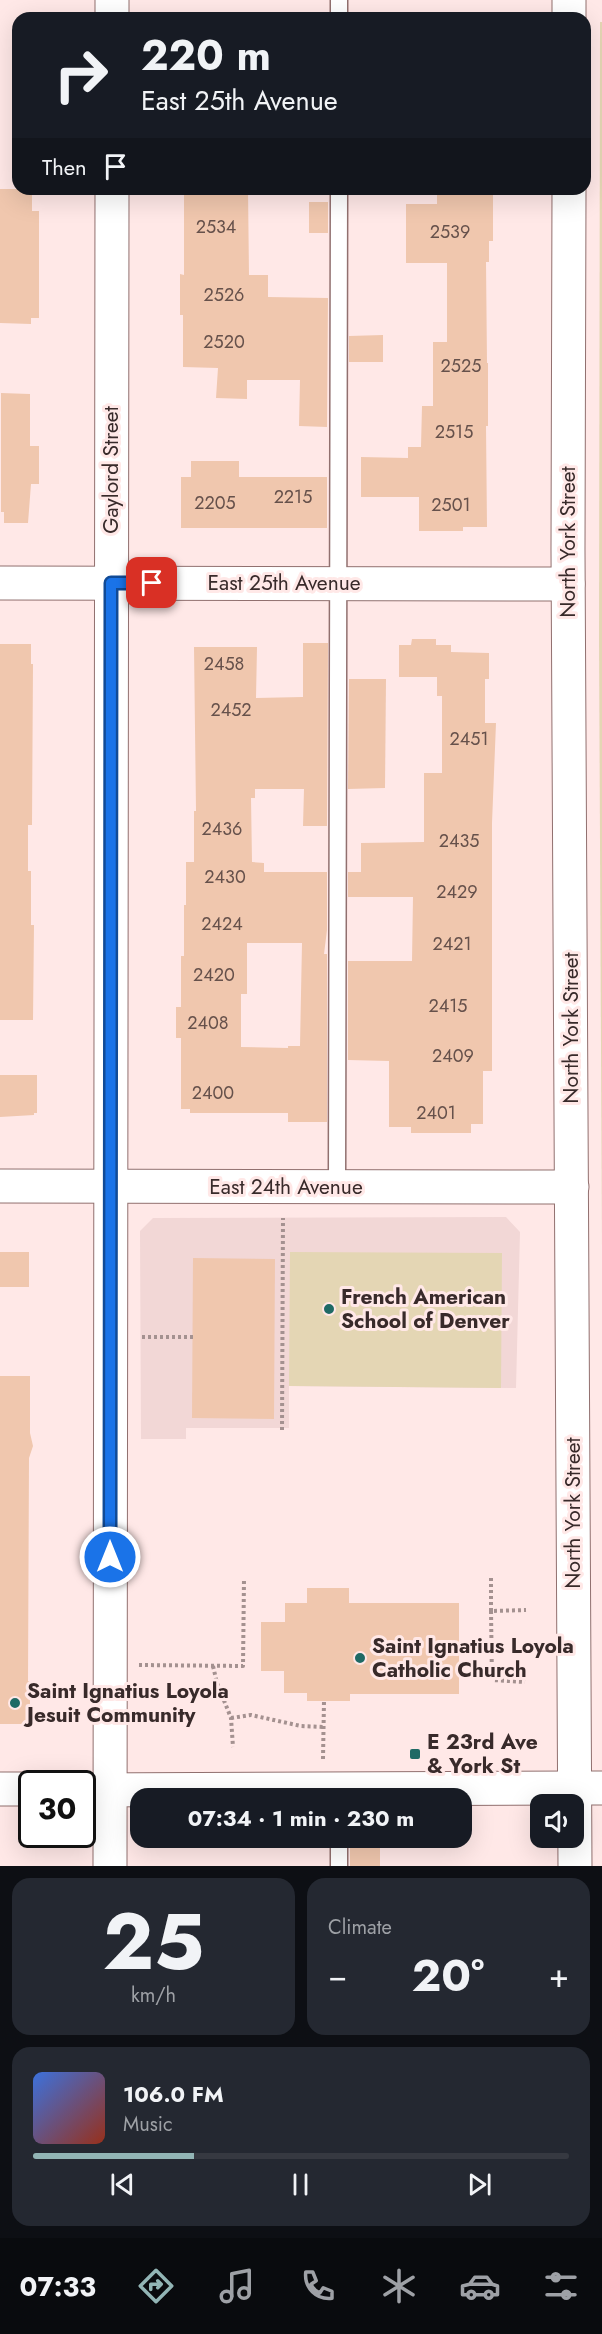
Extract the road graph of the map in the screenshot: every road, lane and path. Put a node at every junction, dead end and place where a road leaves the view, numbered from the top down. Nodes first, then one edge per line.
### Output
1 (112, 195) edge
2 (339, 195) edge
3 (568, 195) edge
4 (0, 583) edge
5 (111, 583) junction
6 (338, 584) junction
7 (568, 584) junction
8 (0, 1186) edge
9 (111, 1187) junction
10 (338, 1187) junction
11 (572, 1187) junction
12 (283, 1214) dead end
13 (135, 1337) dead end
14 (193, 1337) dead end
15 (282, 1430) dead end
16 (491, 1578) dead end
17 (244, 1579) dead end
18 (526, 1610) dead end
19 (491, 1611) junction
20 (459, 1644) dead end
21 (492, 1644) junction
22 (135, 1666) dead end
23 (213, 1666) junction
24 (525, 1682) dead end
25 (324, 1701) dead end
26 (231, 1718) junction
27 (323, 1727) junction
28 (233, 1747) dead end
29 (323, 1747) dead end
30 (588, 1788) edge
31 (0, 1789) edge
32 (18, 1790) edge
33 (96, 1790) edge
34 (130, 1791) edge
35 (472, 1791) edge
36 (339, 1848) edge
37 (110, 1866) edge
38 (339, 1866) edge
39 (574, 1866) edge

1 - 5 street, Gaylord Street
2 - 6 lane
3 - 7 street, North York Street
4 - 5 street, East 25th Avenue
5 - 6 street, East 25th Avenue
5 - 9 street, Gaylord Street
6 - 7 street, East 25th Avenue
6 - 10 lane
7 - 11 street, North York Street
8 - 9 street, East 24th Avenue
9 - 10 street, East 24th Avenue
9 - 33 street, Gaylord Street
10 - 11 street, East 24th Avenue
11 - 30 street, North York Street
12 - 15 path
13 - 14 path
16 - 19 path
17 - 23 path
18 - 19 path
19 - 21 path
20 - 21 path
21 - 24 path
22 - 23 path
23 - 26 path
25 - 27 path
26 - 27 path
26 - 28 path
27 - 29 path
30 - 35 street
30 - 39 street, North York Street
31 - 32 street
33 - 34 street
33 - 37 street, Gaylord Street
36 - 38 lane

